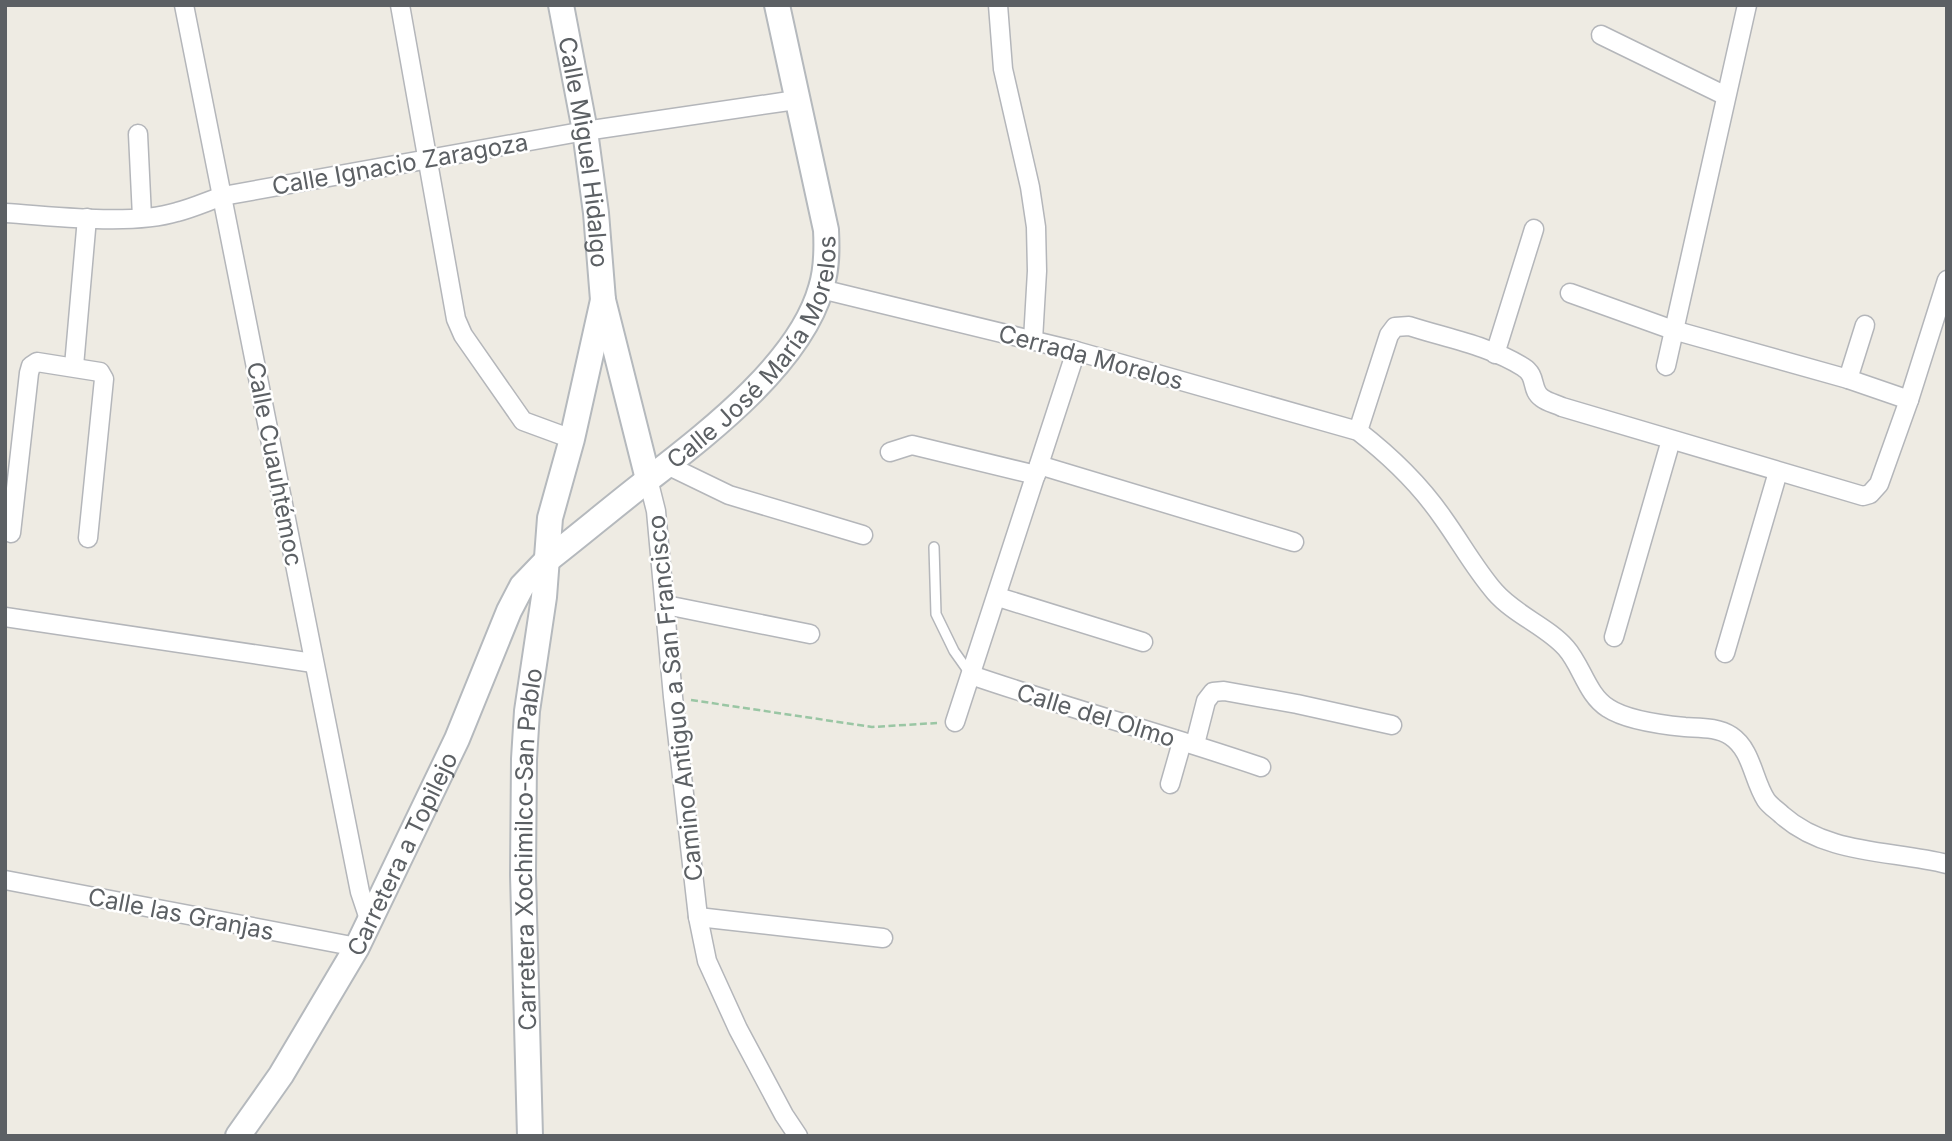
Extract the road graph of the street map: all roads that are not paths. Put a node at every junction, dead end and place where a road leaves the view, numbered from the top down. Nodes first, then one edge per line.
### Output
1 (184, 5) edge
2 (400, 5) edge
3 (561, 5) edge
4 (777, 5) edge
5 (998, 5) edge
6 (1746, 5) edge
7 (1601, 35) dead end
8 (1726, 96) junction
9 (796, 100) junction
10 (585, 131) junction
11 (138, 134) dead end
12 (429, 159) junction
13 (223, 196) junction
14 (5, 213) edge
15 (142, 217) junction
16 (88, 218) junction
17 (1534, 229) dead end
18 (1947, 280) edge
19 (821, 289) junction
20 (1570, 293) dead end
21 (603, 300) junction
22 (1865, 325) dead end
23 (1673, 331) junction
24 (1033, 340) junction
25 (1076, 351) junction
26 (1494, 354) junction
27 (74, 366) junction
28 (1666, 366) dead end
29 (1848, 379) junction
30 (1909, 400) junction
31 (1358, 431) junction
32 (572, 439) junction
33 (1671, 440) junction
34 (890, 452) dead end
35 (1038, 470) junction
36 (658, 472) junction
37 (1778, 472) junction
38 (11, 533) dead end
39 (863, 535) dead end
40 (88, 538) dead end
41 (1294, 542) dead end
42 (933, 547) dead end
43 (545, 562) junction
44 (998, 597) junction
45 (666, 605) junction
46 (5, 617) edge
47 (810, 634) dead end
48 (1614, 637) dead end
49 (1143, 642) dead end
50 (1725, 653) dead end
51 (313, 663) junction
52 (971, 676) junction
53 (956, 722) road end
54 (1392, 725) dead end
55 (1189, 743) junction
56 (1261, 766) dead end
57 (1170, 783) dead end
58 (1947, 864) edge
59 (5, 880) edge
60 (698, 917) junction
61 (370, 922) junction
62 (883, 938) dead end
63 (357, 947) junction
64 (238, 1136) edge
65 (530, 1136) edge
66 (798, 1136) edge

1 - 13 street, Calle Cuauhtémoc
2 - 12 street
3 - 10 main road, Calle Miguel Hidalgo
4 - 9 main road, Calle José María Morelos
5 - 24 street
6 - 8 street
7 - 8 street
8 - 23 street
9 - 10 street, Calle Ignacio Zaragoza
9 - 19 main road, Calle José María Morelos
10 - 12 street, Calle Ignacio Zaragoza
10 - 21 main road, Calle Miguel Hidalgo
11 - 15 street
12 - 13 street, Calle Ignacio Zaragoza
12 - 32 street
13 - 15 street, Calle Ignacio Zaragoza
13 - 51 street, Calle Cuauhtémoc
14 - 16 street, Calle Ignacio Zaragoza
15 - 16 street, Calle Ignacio Zaragoza
16 - 27 street
17 - 26 street
18 - 30 street
19 - 24 street, Cerrada Morelos
19 - 36 main road, Calle José María Morelos
20 - 23 street
21 - 32 main road, Calle Miguel Hidalgo
21 - 36 main road, Calle Miguel Hidalgo
22 - 29 street
23 - 28 street
23 - 29 street
24 - 25 street, Cerrada Morelos
25 - 31 street, Cerrada Morelos
25 - 35 street
26 - 31 street
26 - 33 street
27 - 38 street
27 - 40 street
29 - 30 street
30 - 37 street
31 - 58 street
32 - 43 main road, Calle Miguel Hidalgo
33 - 37 street
33 - 48 street
34 - 35 street
35 - 41 street
35 - 44 street
36 - 39 street
36 - 43 main road, Calle José María Morelos
36 - 45 street, Camino Antiguo a San Francisco
37 - 50 street
42 - 52 lane
43 - 61 main road, Carretera a Topilejo
43 - 65 main road, Carretera Xochimilco-San Pablo
44 - 49 street
44 - 52 street
45 - 47 street
45 - 60 street, Camino Antiguo a San Francisco
46 - 51 street
51 - 61 street, Calle Cuauhtémoc
52 - 53 street
52 - 55 street, Calle del Olmo
54 - 55 street, Calle del Olmo
55 - 56 street
55 - 57 street
59 - 63 street, Calle las Granjas
60 - 62 street, Camino Antiguo a San Francisco
60 - 66 street, Camino Antiguo a San Francisco
61 - 63 main road, Carretera a Topilejo
63 - 64 main road, Carretera a Topilejo

